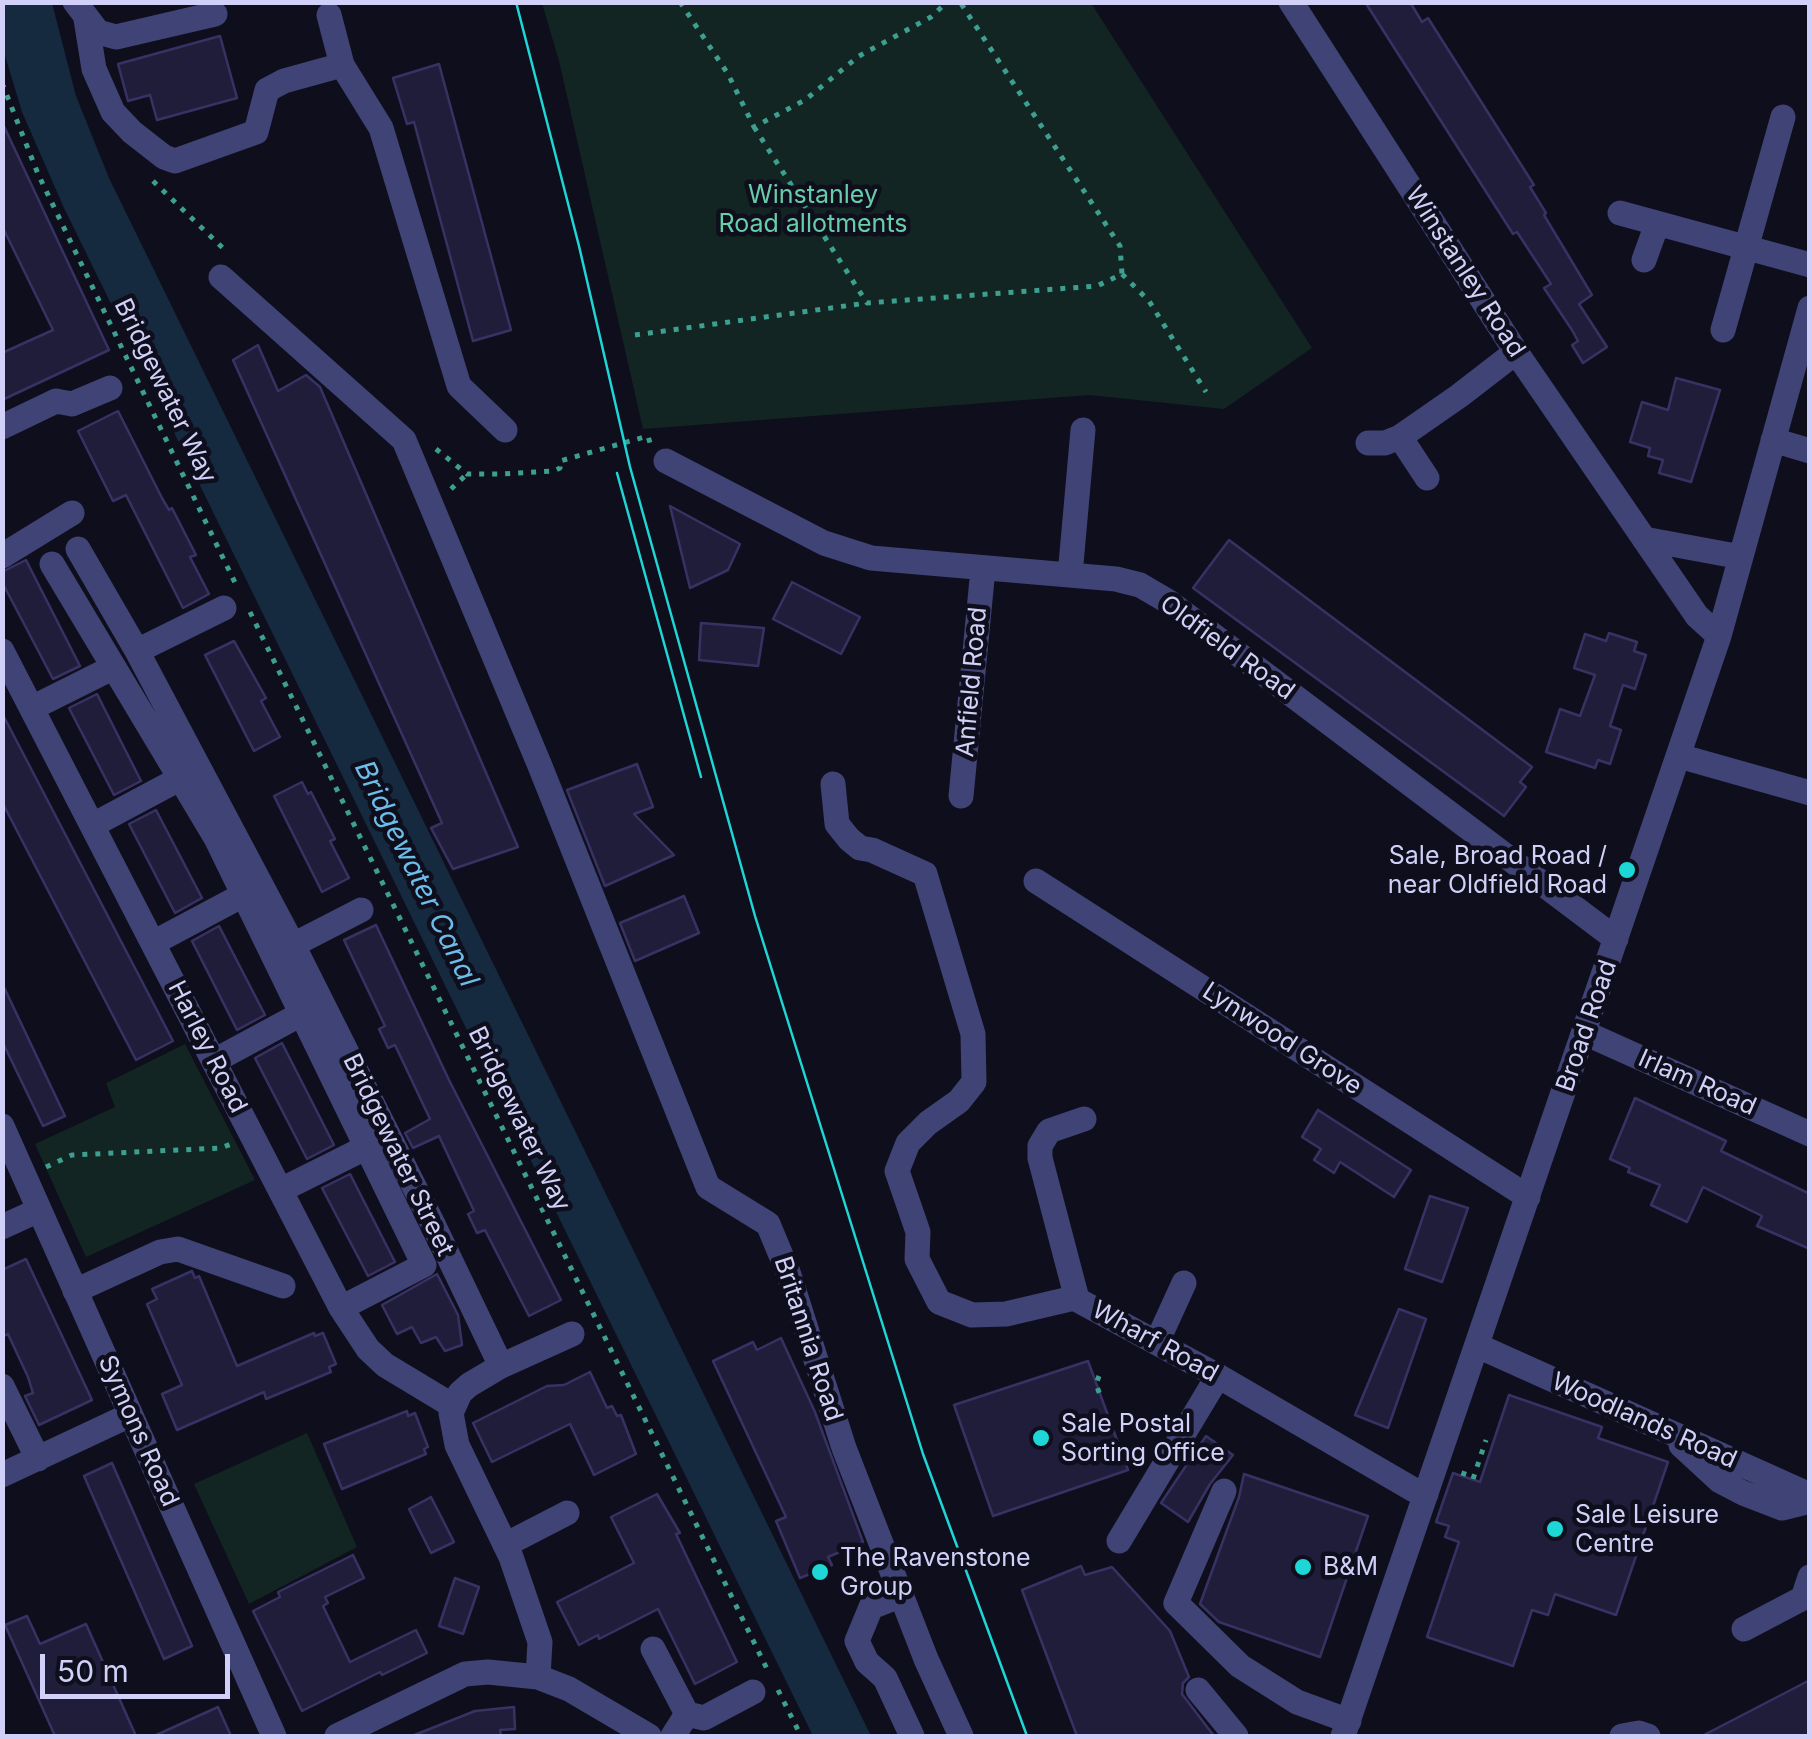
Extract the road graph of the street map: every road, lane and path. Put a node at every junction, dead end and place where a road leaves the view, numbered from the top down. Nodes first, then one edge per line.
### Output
1 (680, 2) edge
2 (946, 2) edge
3 (960, 2) edge
4 (1291, 2) edge
5 (81, 11) edge
6 (215, 14) dead end
7 (329, 16) dead end
8 (342, 65) junction
9 (2, 83) edge
10 (1784, 117) dead end
11 (754, 127) junction
12 (152, 180) dead end
13 (1620, 213) dead end
14 (1657, 224) junction
15 (1745, 245) junction
16 (1644, 260) dead end
17 (1810, 266) edge
18 (229, 268) joint
19 (1122, 274) junction
20 (867, 303) junction
21 (1810, 308) edge
22 (1723, 330) dead end
23 (636, 336) dead end
24 (1516, 352) junction
25 (110, 388) dead end
26 (1206, 392) dead end
27 (2, 426) edge
28 (506, 430) dead end
29 (1083, 430) dead end
30 (648, 436) dead end
31 (1400, 437) junction
32 (1773, 440) junction
33 (1368, 443) dead end
34 (431, 446) dead end
35 (1810, 451) edge
36 (666, 461) dead end
37 (1427, 478) dead end
38 (72, 513) dead end
39 (1644, 539) junction
40 (78, 548) dead end
41 (2, 556) edge
42 (1742, 556) junction
43 (52, 564) dead end
44 (983, 569) junction
45 (1070, 575) junction
46 (224, 608) dead end
47 (1719, 636) junction
48 (2, 651) edge
49 (137, 651) junction
50 (114, 666) junction
51 (32, 708) junction
52 (1679, 756) junction
53 (180, 778) junction
54 (833, 784) dead end
55 (1810, 792) edge
56 (961, 796) dead end
57 (93, 825) junction
58 (1036, 881) dead end
59 (245, 894) junction
60 (361, 910) dead end
61 (1616, 940) junction
62 (153, 943) junction
63 (293, 945) junction
64 (302, 1013) junction
65 (1585, 1033) junction
66 (214, 1060) junction
67 (1084, 1118) dead end
68 (2, 1126) edge
69 (252, 1134) junction
70 (1810, 1134) edge
71 (367, 1146) junction
72 (24, 1177) junction
73 (281, 1190) junction
74 (1528, 1197) junction
75 (39, 1210) junction
76 (2, 1227) edge
77 (1184, 1283) dead end
78 (283, 1286) dead end
79 (75, 1291) junction
80 (1076, 1300) junction
81 (340, 1308) junction
82 (572, 1334) dead end
83 (1157, 1342) junction
84 (1478, 1346) junction
85 (500, 1366) junction
86 (1099, 1376) dead end
87 (1218, 1376) junction
88 (2, 1386) edge
89 (1100, 1395) dead end
90 (452, 1406) junction
91 (130, 1415) junction
92 (1486, 1440) dead end
93 (38, 1458) junction
94 (2, 1476) edge
95 (1473, 1479) dead end
96 (1224, 1490) dead end
97 (1426, 1494) junction
98 (1810, 1498) edge
99 (567, 1513) dead end
100 (1118, 1540) dead end
101 (505, 1545) junction
102 (1810, 1577) edge
103 (902, 1595) junction
104 (1744, 1630) dead end
105 (653, 1649) dead end
106 (538, 1677) junction
107 (1198, 1690) dead end
108 (753, 1692) dead end
109 (680, 1725) edge
110 (1346, 1729) edge
111 (354, 1733) edge
112 (274, 1736) edge
113 (649, 1736) edge
114 (801, 1736) edge
115 (912, 1736) edge
116 (961, 1736) edge
117 (1236, 1736) edge
118 (1622, 1736) edge
119 (1648, 1736) edge

1 - 11 path
2 - 11 path
3 - 19 path
4 - 24 street, Winstanley Road
5 - 6 street
5 - 8 street
7 - 8 street
8 - 28 street
9 - 114 path, Bridgewater Way
10 - 15 street
11 - 20 path
12 - 18 path
13 - 14 street
14 - 15 street
14 - 16 street
15 - 17 street
15 - 22 street
18 - 103 street, Britannia Road
19 - 20 path
19 - 26 path
20 - 23 path
21 - 32 street, Broad Road
24 - 31 street
24 - 39 street, Winstanley Road
25 - 27 street
29 - 45 street
30 - 34 path
31 - 33 street
31 - 37 street
32 - 35 street
32 - 42 street, Broad Road
36 - 44 street, Oldfield Road
38 - 41 street
39 - 42 street
39 - 47 street, Winstanley Road
40 - 49 street, Bridgewater Street
42 - 47 street, Broad Road
43 - 50 street
44 - 45 street, Oldfield Road
44 - 56 street, Anfield Road
45 - 61 street, Oldfield Road
46 - 49 street
47 - 52 street, Broad Road
48 - 51 street, Harley Road
49 - 63 street, Bridgewater Street
50 - 51 street
50 - 53 street
51 - 57 street, Harley Road
52 - 55 street
52 - 61 street, Broad Road
53 - 57 street
53 - 59 street
54 - 80 street, Wharf Road
57 - 62 street, Harley Road
58 - 74 street, Lynwood Grove
59 - 62 street
59 - 64 street
60 - 63 street
61 - 65 street, Broad Road
62 - 66 street, Harley Road
63 - 85 street, Bridgewater Street
64 - 66 street
64 - 71 street
65 - 70 street, Irlam Road
65 - 74 street, Broad Road
66 - 69 street, Harley Road
67 - 80 street
68 - 72 street, Symons Road
69 - 72 path
69 - 73 street, Harley Road
71 - 73 street
71 - 81 street
72 - 75 street, Symons Road
73 - 81 street, Harley Road
74 - 84 street, Broad Road
75 - 76 street
75 - 79 street, Symons Road
77 - 83 street
78 - 79 street
79 - 91 street, Symons Road
80 - 83 street, Wharf Road
81 - 90 street, Harley Road
82 - 85 street
83 - 87 street, Wharf Road
84 - 97 street, Broad Road
84 - 98 street, Woodlands Road
85 - 90 street
86 - 89 path
87 - 97 street, Wharf Road
87 - 100 street
88 - 93 street
90 - 101 street
91 - 93 street
91 - 112 street, Symons Road
92 - 95 path
93 - 94 street
96 - 110 street
97 - 110 street, Broad Road
99 - 101 street
101 - 106 street
102 - 104 street
103 - 115 street
103 - 116 street, Britannia Road
105 - 109 street
106 - 111 street
106 - 113 street
107 - 117 street
108 - 109 street
118 - 119 street

